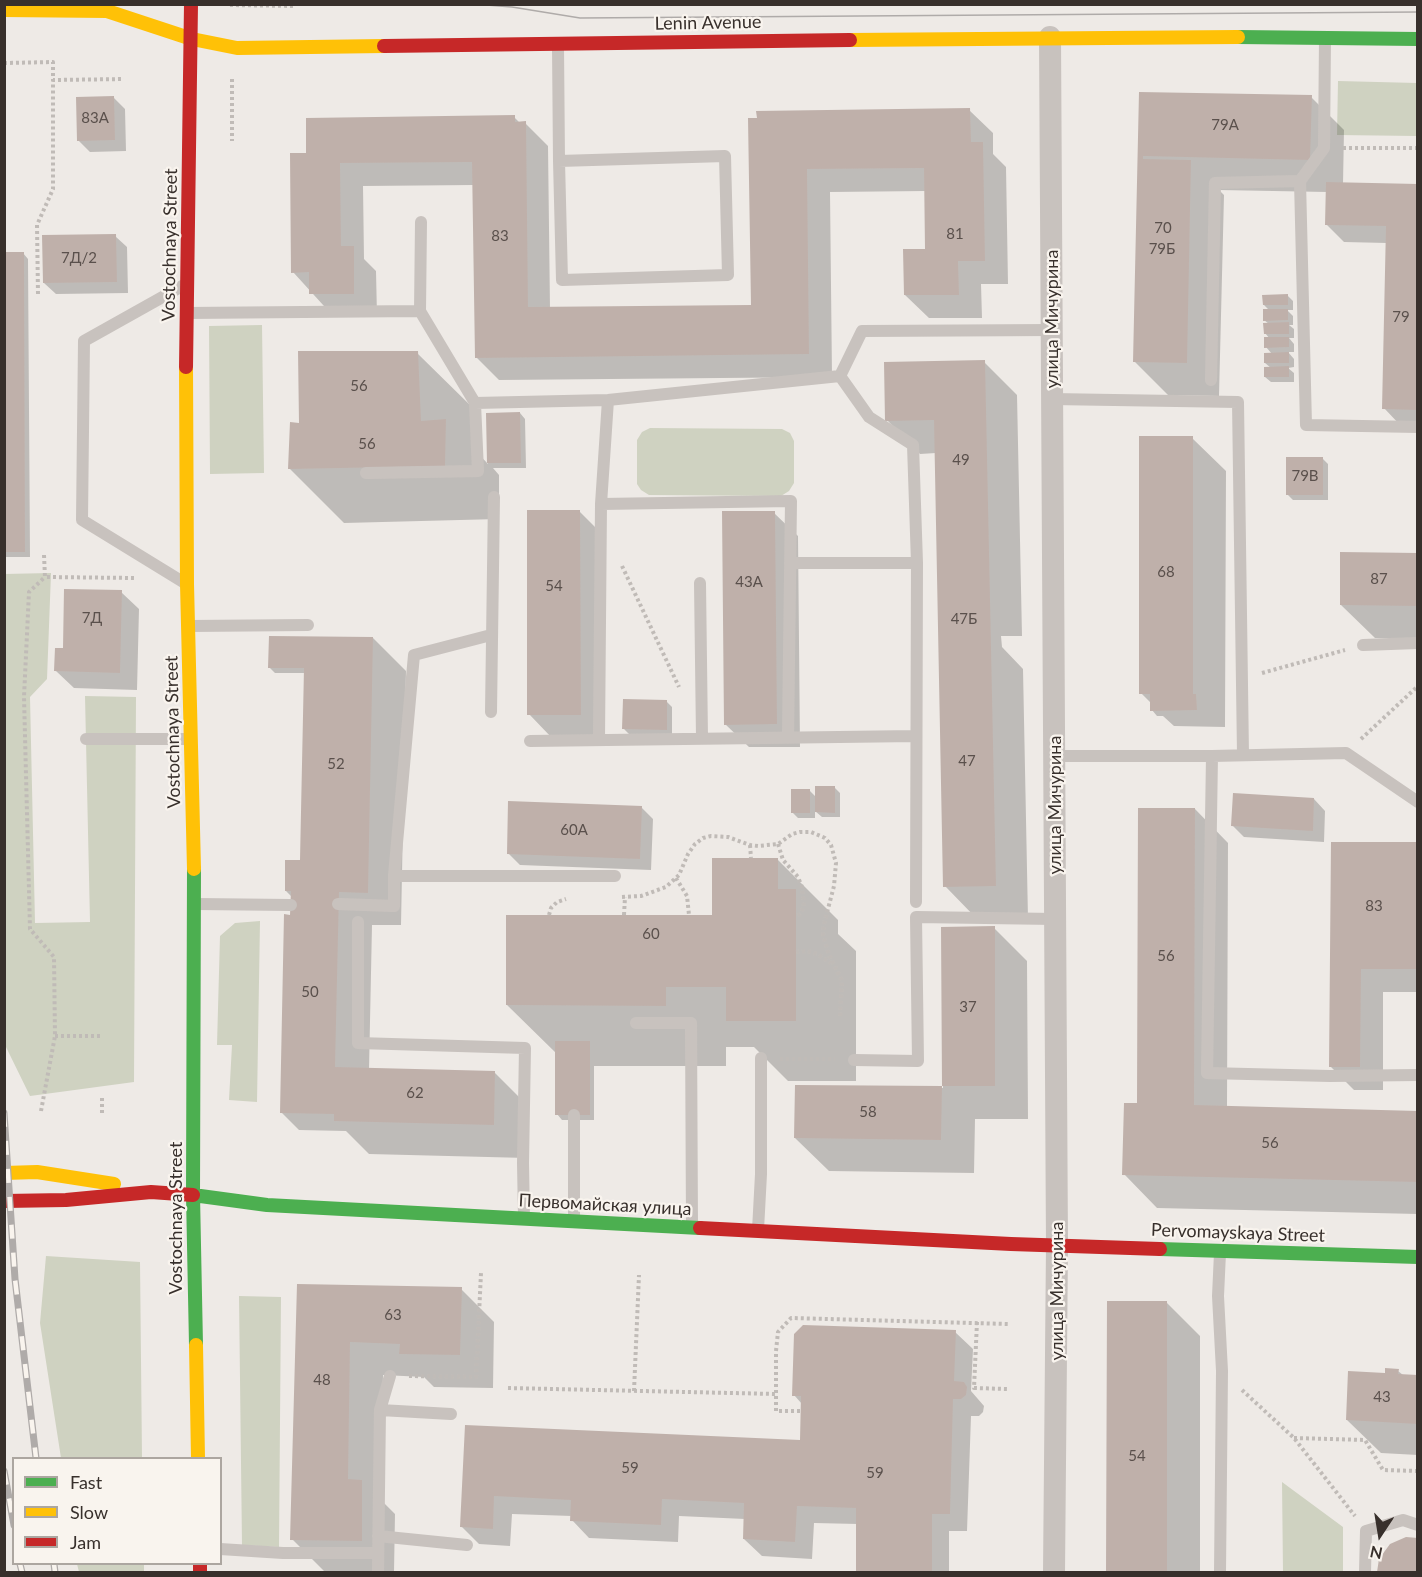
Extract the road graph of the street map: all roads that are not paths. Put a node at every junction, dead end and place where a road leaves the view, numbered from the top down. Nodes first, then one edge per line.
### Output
1 (191, 4) edge
2 (4, 10) edge
3 (1050, 37) junction
4 (1325, 37) junction
5 (192, 39) junction
6 (1418, 39) edge
7 (558, 44) junction
8 (559, 161) junction
9 (1300, 181) junction
10 (421, 222) dead end
11 (186, 284) junction
12 (420, 311) junction
13 (187, 313) junction
14 (1052, 330) junction
15 (840, 376) junction
16 (1211, 380) dead end
17 (1052, 399) junction
18 (608, 400) junction
19 (475, 403) junction
20 (1418, 427) edge
21 (366, 473) dead end
22 (494, 497) dead end
23 (601, 504) junction
24 (917, 562) junction
25 (790, 563) junction
26 (700, 583) dead end
27 (187, 584) junction
28 (308, 625) dead end
29 (189, 626) junction
30 (491, 635) junction
31 (1418, 643) edge
32 (1363, 645) road end
33 (491, 712) dead end
34 (916, 736) junction
35 (788, 737) junction
36 (702, 738) junction
37 (86, 739) dead end
38 (192, 739) junction
39 (599, 739) junction
40 (530, 741) dead end
41 (1243, 755) junction
42 (1054, 756) junction
43 (1212, 756) junction
44 (1418, 802) edge
45 (394, 876) junction
46 (615, 876) dead end
47 (916, 902) dead end
48 (195, 904) junction
49 (338, 904) dead end
50 (291, 905) dead end
51 (1055, 918) junction
52 (358, 922) dead end
53 (636, 1023) dead end
54 (761, 1058) road end
55 (854, 1060) road end
56 (1418, 1075) edge
57 (574, 1115) dead end
58 (4, 1173) edge
59 (151, 1192) junction
60 (193, 1195) junction
61 (4, 1201) edge
62 (524, 1219) junction
63 (574, 1221) junction
64 (692, 1227) junction
65 (758, 1230) junction
66 (1057, 1245) junction
67 (1220, 1250) junction
68 (1418, 1257) edge
69 (390, 1376) road end
70 (380, 1410) junction
71 (452, 1414) dead end
72 (198, 1457) edge
73 (1418, 1525) edge
74 (378, 1536) junction
75 (467, 1545) dead end
76 (222, 1549) edge
77 (378, 1553) junction
78 (378, 1572) edge
79 (1054, 1572) edge
80 (1220, 1572) edge
81 (1365, 1572) edge

1 - 5 main road, Vostochnaya Street
2 - 5 main road, Lenin Avenue
3 - 4 main road, Lenin Avenue
3 - 7 main road, Lenin Avenue
3 - 14 street, улица Мичурина
4 - 6 main road, Lenin Avenue
4 - 9 lane
5 - 7 main road, Lenin Avenue
5 - 11 main road, Vostochnaya Street
7 - 8 lane
8 - 8 lane
9 - 16 lane
9 - 20 lane
10 - 12 lane
11 - 13 main road, Vostochnaya Street
11 - 27 lane
12 - 13 lane
12 - 19 lane
13 - 27 main road, Vostochnaya Street
14 - 15 lane
14 - 17 street, улица Мичурина
15 - 18 lane
15 - 24 lane
17 - 41 lane
17 - 42 street, улица Мичурина
18 - 19 lane
18 - 23 lane
19 - 21 lane
22 - 30 lane
23 - 25 lane
23 - 39 lane
24 - 25 lane
24 - 34 lane
25 - 35 lane
26 - 36 lane
27 - 29 main road, Vostochnaya Street
28 - 29 lane
29 - 38 main road, Vostochnaya Street
30 - 33 lane
30 - 45 lane
31 - 32 lane
34 - 35 lane
34 - 47 lane
35 - 36 lane
36 - 39 lane
37 - 38 lane
38 - 48 main road, Vostochnaya Street
39 - 40 lane
41 - 43 lane
41 - 44 lane
42 - 43 lane
42 - 51 street, улица Мичурина
43 - 56 lane
45 - 46 lane
45 - 49 lane
48 - 50 lane
48 - 60 main road, Vostochnaya Street
51 - 55 lane
51 - 66 street, улица Мичурина
52 - 62 lane
53 - 64 lane
54 - 65 lane
57 - 63 lane
58 - 59 main road, Первомайская улица
59 - 60 main road, Первомайская улица
59 - 61 main road, Первомайская улица
60 - 62 main road, Первомайская улица
60 - 72 main road, Vostochnaya Street
62 - 63 main road, Первомайская улица
63 - 64 main road, Первомайская улица
64 - 65 main road, Первомайская улица
65 - 66 main road, Первомайская улица
66 - 67 main road, Pervomayskaya Street
66 - 79 street, улица Мичурина
67 - 68 main road, Pervomayskaya Street
67 - 80 lane
69 - 70 lane
70 - 71 lane
70 - 74 lane
73 - 81 lane
74 - 75 lane
74 - 77 lane
76 - 77 lane
77 - 78 lane

